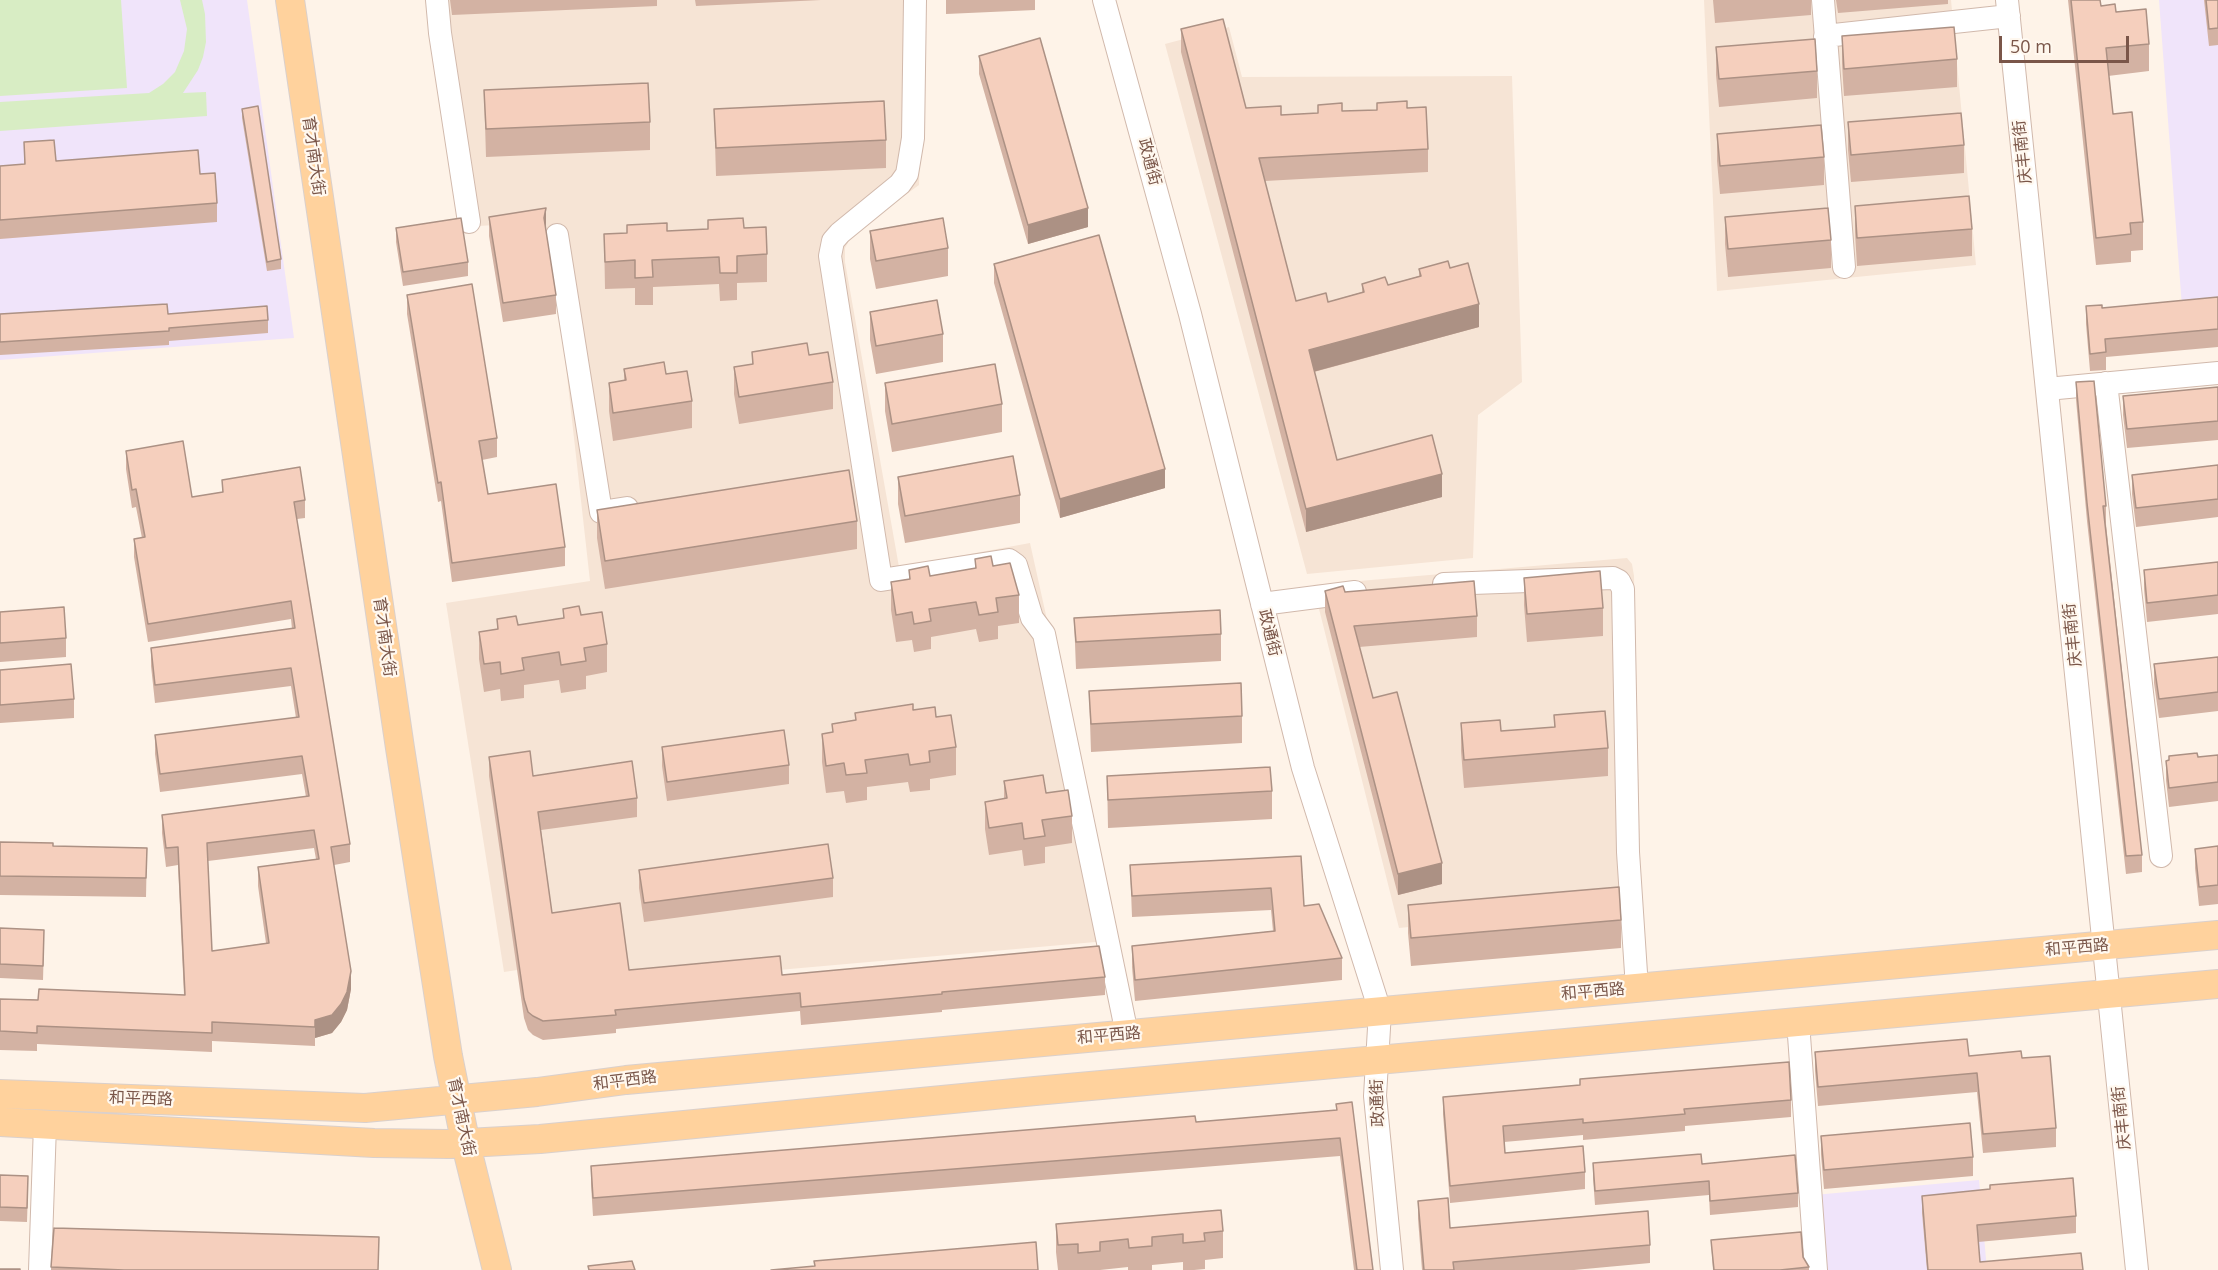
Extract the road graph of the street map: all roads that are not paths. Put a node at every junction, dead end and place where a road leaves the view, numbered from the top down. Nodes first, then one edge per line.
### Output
1 (290, 0) edge
2 (309, 0) edge
3 (437, 0) edge
4 (915, 0) edge
5 (1104, 0) edge
6 (1822, 0) edge
7 (2008, 8) edge
8 (1819, 48) junction
9 (469, 222) dead end
10 (557, 235) dead end
11 (1844, 267) dead end
12 (2218, 373) edge
13 (2106, 383) junction
14 (2047, 388) junction
15 (864, 470) junction
16 (841, 474) edge
17 (647, 505) edge
18 (1429, 586) edge
19 (1372, 590) edge
20 (1262, 604) junction
21 (2161, 856) dead end
22 (2218, 935) edge
23 (2104, 945) junction
24 (2218, 984) edge
25 (1637, 988) junction
26 (2109, 993) junction
27 (1380, 1011) junction
28 (1798, 1022) junction
29 (1127, 1034) junction
30 (1377, 1060) junction
31 (0, 1094) edge
32 (466, 1099) junction
33 (0, 1122) edge
34 (45, 1125) junction
35 (475, 1142) junction
36 (40, 1270) edge
37 (497, 1270) edge
38 (516, 1270) edge
39 (1392, 1270) edge
40 (1816, 1270) edge
41 (2137, 1270) edge

1 - 32 main road, 育才南大街
2 - 32 main road, 育才南大街
3 - 9 street
4 - 15 street
5 - 20 street, 政通街
6 - 8 street
7 - 8 street
7 - 14 street, 庆丰南街
8 - 11 street
10 - 17 street
12 - 13 street
13 - 14 street
13 - 21 street
14 - 23 street, 庆丰南街
15 - 16 street
15 - 29 street
18 - 25 street
19 - 20 street
20 - 27 street, 政通街
22 - 23 main road, 和平西路
23 - 25 main road, 和平西路
23 - 26 street, 庆丰南街
24 - 26 main road, 和平西路
25 - 27 main road, 和平西路
26 - 28 main road, 和平西路
26 - 41 street, 庆丰南街
27 - 29 main road, 和平西路
27 - 30 street, 政通街
28 - 30 main road, 和平西路
28 - 40 street
29 - 32 main road, 和平西路
30 - 35 main road, 和平西路
30 - 39 street, 政通街
31 - 32 main road, 和平西路
32 - 35 main road, 育才南大街
33 - 34 main road, 和平西路
34 - 35 main road, 和平西路
34 - 36 street
35 - 37 main road, 育才南大街
35 - 38 main road, 育才南大街

